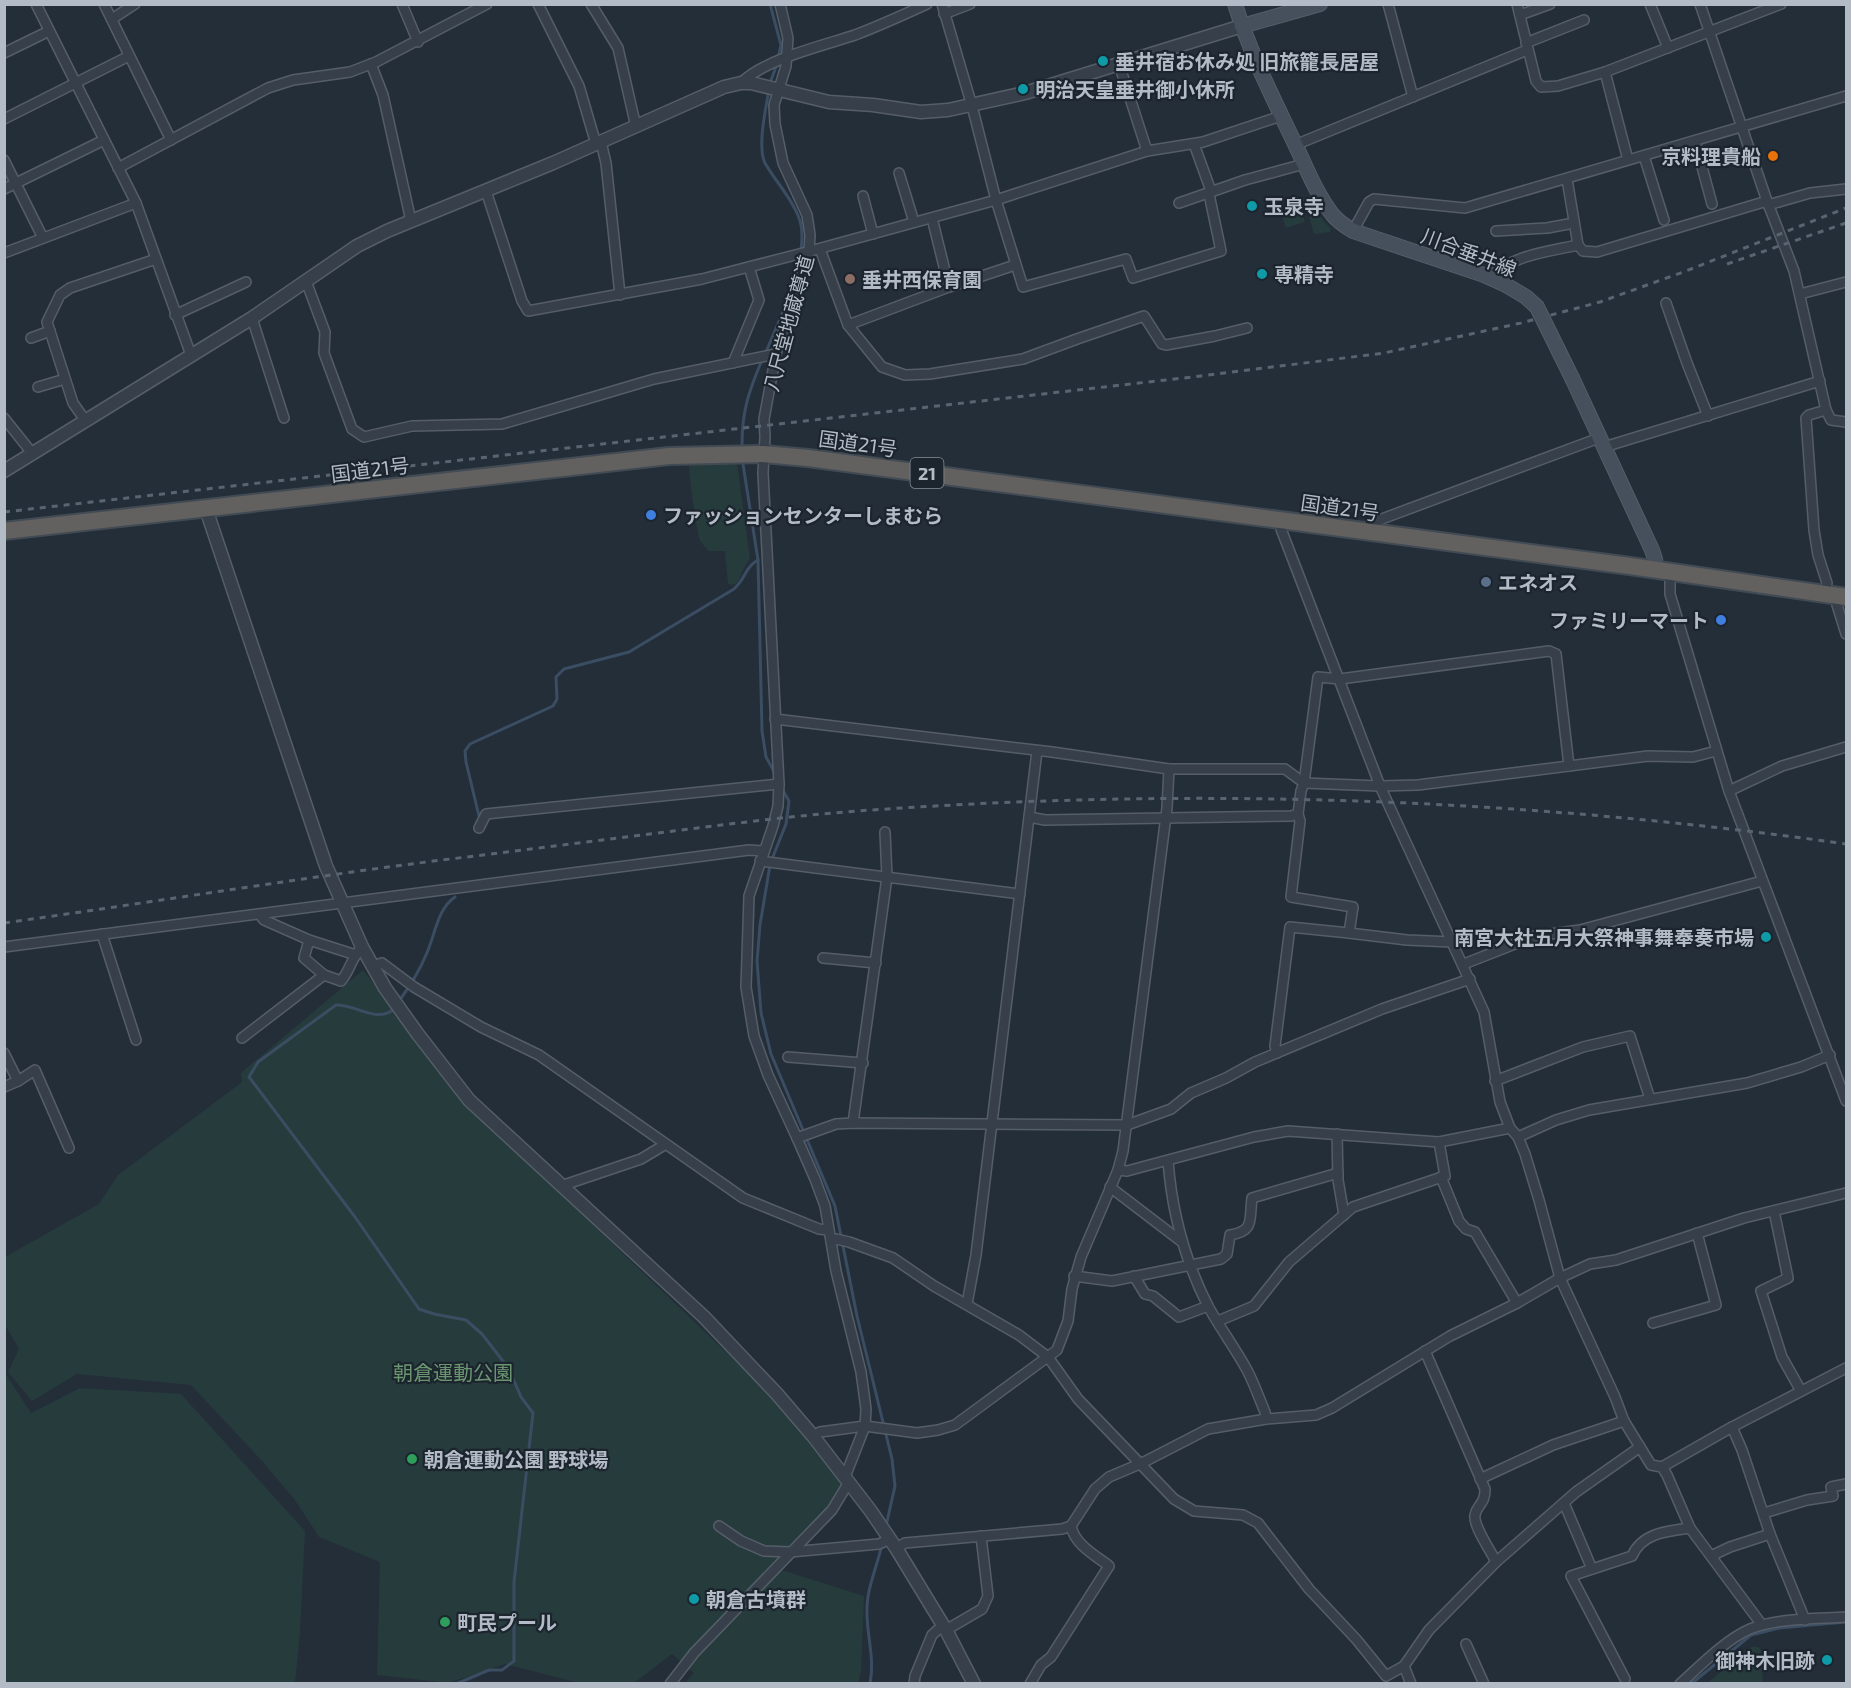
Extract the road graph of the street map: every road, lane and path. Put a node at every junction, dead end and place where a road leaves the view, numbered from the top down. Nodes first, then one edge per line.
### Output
1 (36, 4) edge
2 (104, 4) edge
3 (135, 4) edge
4 (402, 4) edge
5 (487, 4) edge
6 (538, 4) edge
7 (591, 4) edge
8 (780, 4) edge
9 (927, 4) edge
10 (970, 4) edge
11 (1235, 4) edge
12 (1320, 4) edge
13 (1388, 4) edge
14 (1517, 4) edge
15 (1550, 4) edge
16 (1650, 4) edge
17 (1700, 4) edge
18 (1781, 4) edge
19 (943, 9) edge
20 (1520, 15) junction
21 (112, 20) junction
22 (1584, 20) dead end
23 (1242, 26) junction
24 (49, 31) junction
25 (1709, 32) junction
26 (418, 42) junction
27 (1526, 46) junction
28 (1668, 48) junction
29 (4, 53) edge
30 (129, 56) junction
31 (787, 58) junction
32 (371, 64) junction
33 (1119, 64) junction
34 (1605, 72) junction
35 (75, 83) junction
36 (741, 83) junction
37 (777, 90) junction
38 (1846, 96) edge
39 (1413, 97) junction
40 (972, 106) junction
41 (1281, 116) junction
42 (4, 119) edge
43 (636, 127) junction
44 (1741, 128) junction
45 (104, 140) junction
46 (171, 140) junction
47 (1695, 141) junction
48 (599, 143) junction
49 (1194, 144) junction
50 (1295, 145) junction
51 (1147, 151) junction
52 (1644, 156) junction
53 (4, 160) edge
54 (1628, 160) junction
55 (1304, 164) junction
56 (118, 168) junction
57 (899, 173) dead end
58 (1567, 178) junction
59 (16, 183) junction
60 (4, 189) edge
61 (1846, 189) edge
62 (486, 191) junction
63 (1211, 191) junction
64 (863, 196) dead end
65 (996, 200) junction
66 (136, 203) junction
67 (1179, 203) dead end
68 (1767, 203) junction
69 (1712, 204) dead end
70 (932, 218) junction
71 (1664, 220) dead end
72 (411, 221) junction
73 (914, 222) junction
74 (1574, 223) junction
75 (1353, 231) junction
76 (1496, 231) dead end
77 (873, 234) junction
78 (43, 238) junction
79 (1578, 245) junction
80 (820, 249) junction
81 (4, 253) edge
82 (802, 254) junction
83 (156, 259) junction
84 (1015, 265) junction
85 (749, 267) junction
86 (1489, 277) junction
87 (306, 281) junction
88 (246, 282) dead end
89 (1846, 282) edge
90 (949, 287) junction
91 (1800, 294) junction
92 (620, 295) junction
93 (1666, 303) dead end
94 (175, 315) junction
95 (252, 318) junction
96 (848, 325) junction
97 (1248, 328) dead end
98 (50, 332) junction
99 (32, 338) dead end
100 (776, 354) junction
101 (191, 355) junction
102 (733, 363) junction
103 (65, 379) junction
104 (1820, 381) junction
105 (38, 387) dead end
106 (1826, 410) junction
107 (1708, 416) junction
108 (4, 418) edge
109 (284, 418) dead end
110 (85, 420) junction
111 (1846, 422) edge
112 (1601, 443) junction
113 (32, 453) junction
114 (763, 454) junction
115 (4, 471) edge
116 (206, 509) junction
117 (1281, 520) junction
118 (4, 531) edge
119 (1364, 532) junction
120 (1663, 572) junction
121 (1837, 596) edge
122 (1846, 634) edge
123 (1340, 679) junction
124 (775, 719) junction
125 (1846, 747) edge
126 (1037, 751) junction
127 (1716, 751) junction
128 (1569, 766) junction
129 (1169, 769) junction
130 (1304, 783) junction
131 (779, 784) junction
132 (1380, 786) junction
133 (1729, 791) junction
134 (1298, 814) junction
135 (1029, 817) junction
136 (1166, 819) junction
137 (479, 828) dead end
138 (885, 832) dead end
139 (762, 856) junction
140 (887, 877) junction
141 (1762, 881) junction
142 (1020, 894) junction
143 (342, 904) junction
144 (260, 915) junction
145 (1349, 933) junction
146 (102, 934) junction
147 (309, 940) junction
148 (1452, 942) junction
149 (4, 947) edge
150 (359, 951) junction
151 (823, 958) dead end
152 (876, 963) junction
153 (1464, 964) junction
154 (372, 966) junction
155 (324, 975) junction
156 (1470, 979) junction
157 (242, 1038) dead end
158 (136, 1040) dead end
159 (4, 1053) edge
160 (1277, 1053) junction
161 (1830, 1054) junction
162 (788, 1057) dead end
163 (863, 1063) junction
164 (1843, 1078) edge
165 (18, 1081) junction
166 (1495, 1081) junction
167 (4, 1087) edge
168 (1650, 1099) junction
169 (1846, 1101) edge
170 (854, 1123) junction
171 (992, 1125) junction
172 (1127, 1125) junction
173 (1510, 1128) junction
174 (1336, 1134) junction
175 (799, 1137) junction
176 (1518, 1137) junction
177 (1439, 1142) junction
178 (666, 1144) junction
179 (69, 1148) dead end
180 (1168, 1161) junction
181 (1118, 1170) junction
182 (1338, 1173) junction
183 (1441, 1177) junction
184 (561, 1186) junction
185 (1110, 1187) junction
186 (1846, 1193) edge
187 (1774, 1211) junction
188 (1344, 1215) junction
189 (829, 1230) junction
190 (1697, 1233) junction
191 (834, 1240) junction
192 (1182, 1242) junction
193 (1190, 1264) junction
194 (1074, 1276) junction
195 (1134, 1276) junction
196 (1560, 1278) junction
197 (1517, 1303) junction
198 (968, 1304) junction
199 (1208, 1306) junction
200 (1218, 1321) junction
201 (1653, 1323) dead end
202 (1425, 1351) junction
203 (1048, 1357) junction
204 (1846, 1368) edge
205 (1801, 1391) junction
206 (1266, 1419) junction
207 (1624, 1422) junction
208 (865, 1426) junction
209 (1732, 1427) junction
210 (813, 1436) junction
211 (1640, 1447) junction
212 (1142, 1463) junction
213 (1662, 1467) junction
214 (1480, 1479) junction
215 (847, 1480) junction
216 (1846, 1484) edge
217 (1564, 1503) junction
218 (1764, 1513) junction
219 (718, 1526) dead end
220 (1071, 1526) junction
221 (1690, 1528) junction
222 (1770, 1534) junction
223 (981, 1536) junction
224 (893, 1543) junction
225 (790, 1552) junction
226 (1711, 1556) junction
227 (1496, 1562) junction
228 (1592, 1569) junction
229 (1846, 1617) edge
230 (1804, 1620) junction
231 (1762, 1625) junction
232 (944, 1627) junction
233 (1466, 1644) dead end
234 (1404, 1666) junction
235 (1624, 1682) edge
236 (670, 1683) edge
237 (915, 1683) edge
238 (974, 1683) edge
239 (1030, 1683) edge
240 (1411, 1683) edge
241 (1484, 1683) edge
242 (1680, 1683) edge

1 - 24 street
2 - 21 street
3 - 21 street
4 - 26 street
5 - 26 street
6 - 48 street
7 - 43 street
8 - 31 street, 八尺堂地蔵尊道
9 - 31 street
10 - 19 street
11 - 23 main road, 川合垂井線
12 - 23 main road
13 - 39 street
14 - 20 street
15 - 20 street
16 - 28 street
17 - 25 street
18 - 25 street
19 - 40 street
20 - 27 street
21 - 30 street
22 - 27 street
23 - 33 street
23 - 41 main road, 川合垂井線
24 - 29 street
24 - 35 street
25 - 28 street
25 - 44 street
26 - 32 street
27 - 34 street
27 - 39 street
28 - 34 street
30 - 35 street
30 - 46 street
31 - 36 street
31 - 37 street, 八尺堂地蔵尊道
32 - 46 street
32 - 72 street
33 - 40 street
33 - 51 street
34 - 54 street
35 - 42 street
35 - 45 street
36 - 37 street
36 - 43 street
37 - 40 street
37 - 82 street, 八尺堂地蔵尊道
38 - 44 street
39 - 50 street
40 - 65 street
41 - 49 street
41 - 50 main road, 川合垂井線
43 - 48 street
44 - 47 street
44 - 68 street
45 - 56 street
45 - 59 street
46 - 56 street
47 - 52 street
47 - 69 street
48 - 62 street
48 - 92 street
49 - 51 street
49 - 63 street
50 - 55 main road, 川合垂井線
51 - 65 street
52 - 54 street
52 - 71 street
53 - 59 street
54 - 58 street
55 - 63 street
55 - 75 main road, 川合垂井線
56 - 66 street
57 - 73 street
58 - 74 street
58 - 75 street
59 - 60 street
59 - 78 street
61 - 68 street
62 - 72 street
62 - 92 street
63 - 67 street
63 - 84 street
64 - 77 street
65 - 70 street
65 - 84 street
66 - 78 street
66 - 83 street
68 - 79 street
68 - 91 street
70 - 73 street
70 - 90 street
72 - 87 street
73 - 77 street
74 - 76 street
74 - 79 street
75 - 86 main road, 川合垂井線
77 - 80 street
78 - 81 street
79 - 86 street
80 - 82 street
80 - 96 street
82 - 85 street
82 - 100 street, 八尺堂地蔵尊道
83 - 94 street
83 - 98 street
84 - 90 street
85 - 92 street
85 - 102 street
86 - 112 main road, 川合垂井線, bridge
87 - 95 street
87 - 102 street
88 - 94 street
89 - 91 street
90 - 96 street
91 - 104 street
93 - 107 street
94 - 101 street
95 - 101 street
95 - 109 street
96 - 97 street
98 - 99 street
98 - 103 street
100 - 102 street
100 - 114 street, 八尺堂地蔵尊道
101 - 110 street
103 - 105 street
103 - 110 street
104 - 106 street
104 - 107 street
106 - 111 street
106 - 121 street
107 - 112 street
108 - 113 street
110 - 113 street
112 - 119 street
112 - 120 main road, 川合垂井線
113 - 115 street
114 - 116 highway, 国道21号 / 21
114 - 117 highway, 国道21号 / 21
114 - 124 street, 八尺堂地蔵尊道
116 - 118 highway, 国道21号 / 21
116 - 143 street
117 - 119 highway, 国道21号 / 21
117 - 123 street
119 - 120 highway, 国道21号 / 21
120 - 121 highway, 国道21号 / 21
120 - 127 street
121 - 122 street
123 - 128 street
123 - 130 street
123 - 132 street
124 - 126 street
124 - 131 street, 八尺堂地蔵尊道
125 - 133 street
126 - 129 street
126 - 135 street
127 - 128 street
127 - 133 street
128 - 132 street
129 - 130 street
129 - 136 street
130 - 132 street
130 - 134 street
131 - 137 street
131 - 139 street, 八尺堂地蔵尊道
132 - 148 street
133 - 141 street
134 - 136 street
134 - 145 street
135 - 136 street
135 - 142 street
136 - 172 street
138 - 140 street
139 - 140 street
139 - 143 street
139 - 175 street, 八尺堂地蔵尊道
140 - 142 street
140 - 152 street
141 - 153 street
141 - 161 street
142 - 171 street
143 - 144 street
143 - 150 street
144 - 146 street
144 - 147 street
145 - 148 street
145 - 160 street
146 - 149 street
146 - 158 street
147 - 150 street
147 - 155 street
148 - 153 street
150 - 154 street
150 - 155 street
151 - 152 street
152 - 163 street
153 - 156 street
154 - 178 street
154 - 184 street
155 - 157 street
156 - 160 street
156 - 166 street
159 - 165 street
160 - 172 street
161 - 164 street
161 - 168 street
162 - 163 street
163 - 170 street
164 - 169 street
165 - 167 street
165 - 179 street
166 - 168 street
166 - 173 street
168 - 176 street
170 - 171 street
170 - 175 street
171 - 172 street
171 - 198 street
172 - 181 street
173 - 176 street
173 - 177 street
174 - 177 street
174 - 180 street
174 - 182 street
175 - 189 street, 八尺堂地蔵尊道
176 - 196 street
177 - 183 street
178 - 184 street
178 - 189 street
180 - 181 street
180 - 192 street
181 - 185 street
182 - 188 street
182 - 193 street
183 - 188 street
183 - 197 street
184 - 210 street
185 - 192 street
185 - 194 street
186 - 187 street
187 - 190 street
187 - 205 street
188 - 200 street
189 - 191 street, 八尺堂地蔵尊道
190 - 196 street
190 - 201 street
191 - 198 street
191 - 208 street, 八尺堂地蔵尊道
192 - 193 street
193 - 195 street
193 - 199 street
194 - 195 street
194 - 203 street
195 - 199 street
196 - 197 street
196 - 207 street
197 - 202 street
198 - 203 street
199 - 200 street
200 - 206 street
202 - 206 street
202 - 214 street
203 - 208 street
203 - 212 street
204 - 205 street
205 - 209 street
206 - 212 street
207 - 211 street
207 - 214 street
208 - 210 street
208 - 215 street
209 - 213 street
209 - 218 street
210 - 215 street
211 - 213 street
211 - 217 street
212 - 220 street
212 - 234 street
213 - 221 street
214 - 227 street
215 - 224 street
215 - 225 street
216 - 218 street
217 - 227 street
217 - 228 street
218 - 222 street
219 - 225 street
220 - 223 street
220 - 239 street
221 - 226 street
221 - 228 street
222 - 226 street
222 - 230 street
223 - 224 street
223 - 232 street
224 - 225 street
224 - 232 street
225 - 236 street
226 - 231 street
227 - 234 street
228 - 235 street
229 - 230 street
230 - 231 street
231 - 242 street
232 - 237 street
232 - 238 street
233 - 241 street
234 - 240 street

